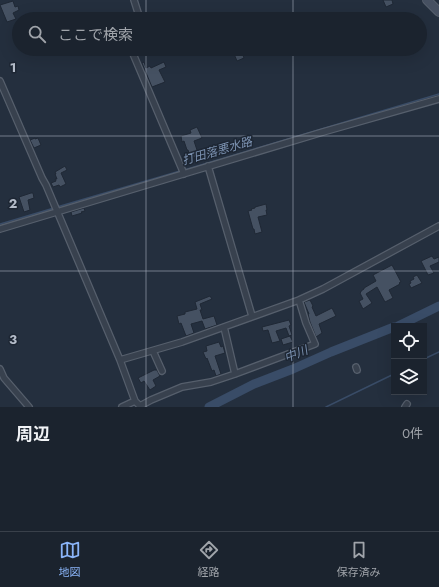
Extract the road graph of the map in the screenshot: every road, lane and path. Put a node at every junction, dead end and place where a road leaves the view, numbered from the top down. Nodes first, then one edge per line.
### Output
1 (134, 0) edge
2 (427, 0) edge
3 (138, 12) edge
4 (439, 12) edge
5 (134, 56) edge
6 (0, 82) edge
7 (439, 99) edge
8 (208, 166) junction
9 (184, 174) junction
10 (57, 212) junction
11 (439, 226) edge
12 (0, 229) edge
13 (298, 300) junction
14 (252, 316) junction
15 (224, 327) junction
16 (153, 351) junction
17 (120, 360) junction
18 (0, 369) edge
19 (162, 371) dead end
20 (235, 374) junction
21 (136, 401) junction
22 (29, 407) edge
23 (122, 407) edge

1 - 3 street
2 - 4 main road
5 - 9 street
6 - 10 street
7 - 8 street
8 - 9 street
8 - 14 street
9 - 10 street
10 - 12 street
10 - 17 street
11 - 13 street
13 - 14 street
13 - 20 street
14 - 15 street
15 - 16 street
15 - 20 street
16 - 17 street
16 - 19 street
17 - 21 street
18 - 22 street
20 - 21 street
21 - 23 street

